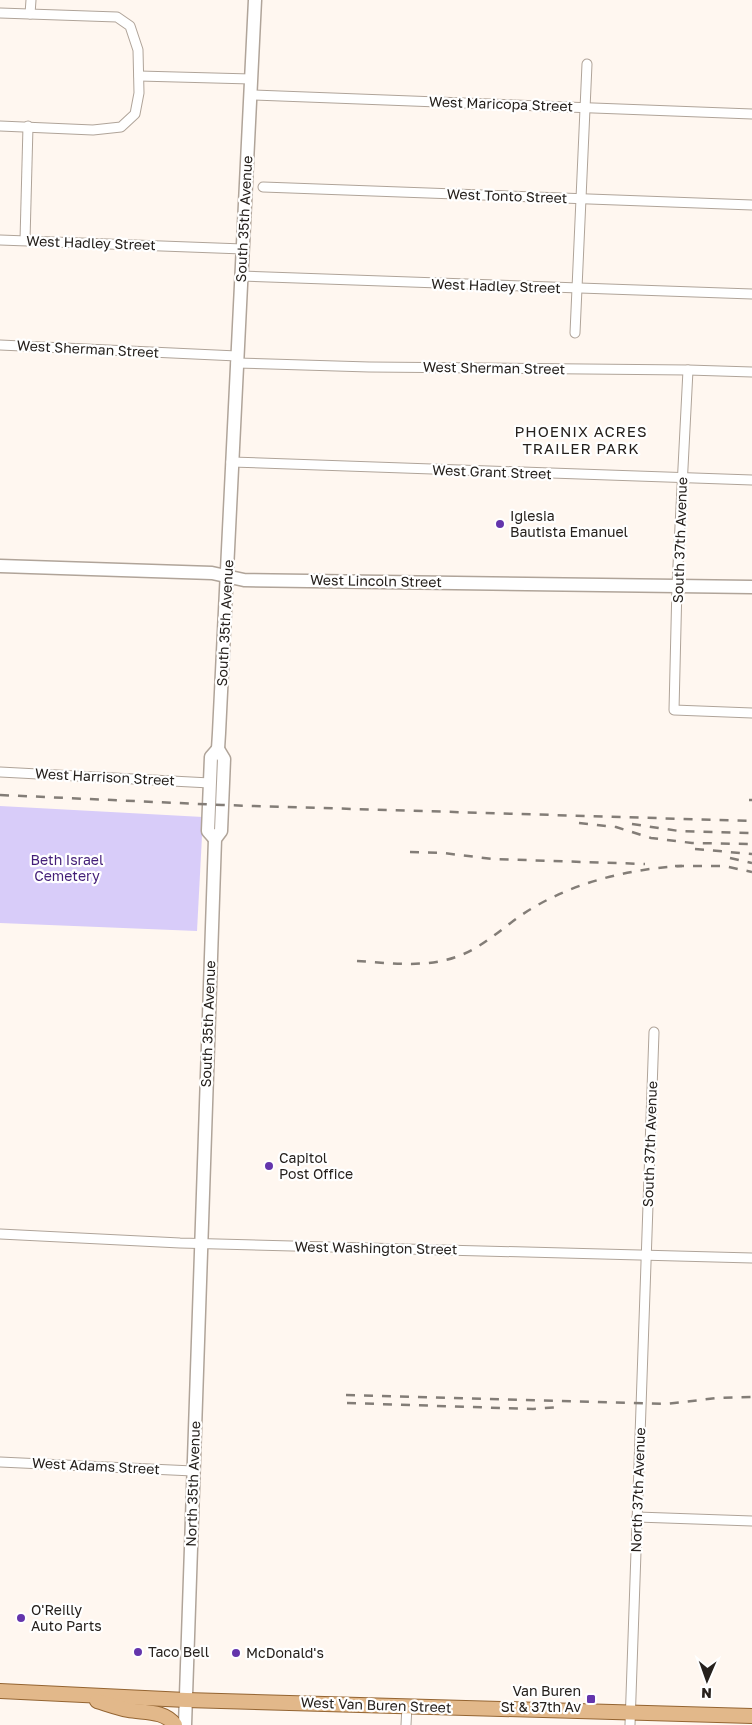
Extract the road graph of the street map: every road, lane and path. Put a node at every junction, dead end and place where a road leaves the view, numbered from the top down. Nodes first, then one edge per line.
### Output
1 (30, 0) edge
2 (255, 0) edge
3 (0, 13) edge
4 (30, 14) junction
5 (587, 64) dead end
6 (139, 76) junction
7 (251, 79) junction
8 (251, 95) junction
9 (585, 107) junction
10 (752, 114) edge
11 (0, 126) edge
12 (28, 126) junction
13 (263, 188) dead end
14 (580, 198) junction
15 (752, 205) edge
16 (0, 240) edge
17 (25, 240) junction
18 (243, 248) junction
19 (241, 276) junction
20 (577, 289) junction
21 (752, 294) edge
22 (575, 333) dead end
23 (0, 345) edge
24 (236, 360) junction
25 (688, 370) junction
26 (752, 372) edge
27 (231, 462) junction
28 (682, 477) junction
29 (752, 480) edge
30 (0, 566) edge
31 (227, 576) junction
32 (677, 586) junction
33 (752, 587) edge
34 (752, 713) edge
35 (218, 750) junction
36 (0, 772) edge
37 (210, 783) junction
38 (214, 839) junction
39 (654, 1032) dead end
40 (0, 1234) edge
41 (200, 1244) junction
42 (646, 1255) junction
43 (752, 1258) edge
44 (0, 1462) edge
45 (193, 1471) junction
46 (637, 1517) junction
47 (752, 1521) edge
48 (0, 1691) edge
49 (75, 1694) junction
50 (186, 1700) junction
51 (407, 1706) junction
52 (752, 1716) edge
53 (630, 1719) edge
54 (175, 1725) edge
55 (185, 1725) edge
56 (406, 1725) edge

1 - 4 street
2 - 7 main road, South 35th Avenue
3 - 4 street
4 - 6 street
5 - 9 street
6 - 7 street
6 - 12 street
7 - 8 main road, South 35th Avenue
8 - 9 street, West Maricopa Street
8 - 18 main road, South 35th Avenue
9 - 10 street, West Maricopa Street
9 - 14 street
11 - 12 street
12 - 17 street
13 - 14 street, West Tonto Street
14 - 15 street, West Tonto Street
14 - 20 street
16 - 17 street, West Hadley Street
17 - 18 street, West Hadley Street
18 - 19 main road, South 35th Avenue
19 - 20 street, West Hadley Street
19 - 24 main road, South 35th Avenue
20 - 21 street, West Hadley Street
20 - 22 street
23 - 24 street, West Sherman Street
24 - 25 street, West Sherman Street
24 - 27 main road, South 35th Avenue
25 - 26 street, West Sherman Street
25 - 28 street, South 37th Avenue
27 - 28 street, West Grant Street
27 - 31 main road, South 35th Avenue
28 - 29 street, West Grant Street
28 - 32 street, South 37th Avenue
30 - 31 main road, West Lincoln Street
31 - 32 main road, West Lincoln Street
31 - 35 main road, South 35th Avenue
32 - 33 main road, West Lincoln Street
32 - 34 street, South 37th Avenue
35 - 37 main road
35 - 38 main road, South 35th Avenue
36 - 37 street, West Harrison Street
37 - 38 main road
38 - 41 main road, South 35th Avenue
39 - 42 street, South 37th Avenue
40 - 41 street, West Washington Street
41 - 42 street, West Washington Street
41 - 45 main road, North 35th Avenue
42 - 43 street, West Washington Street
42 - 46 street, North 37th Avenue
44 - 45 street, West Adams Street
45 - 50 main road, North 35th Avenue
46 - 47 street
46 - 53 street, North 37th Avenue
48 - 49 main road, West Van Buren Street
49 - 50 main road, West Van Buren Street
49 - 54 main road
50 - 51 main road, West Van Buren Street
50 - 55 main road, North 35th Avenue
51 - 53 main road, West Van Buren Street
51 - 56 street
52 - 53 main road, West Van Buren Street

